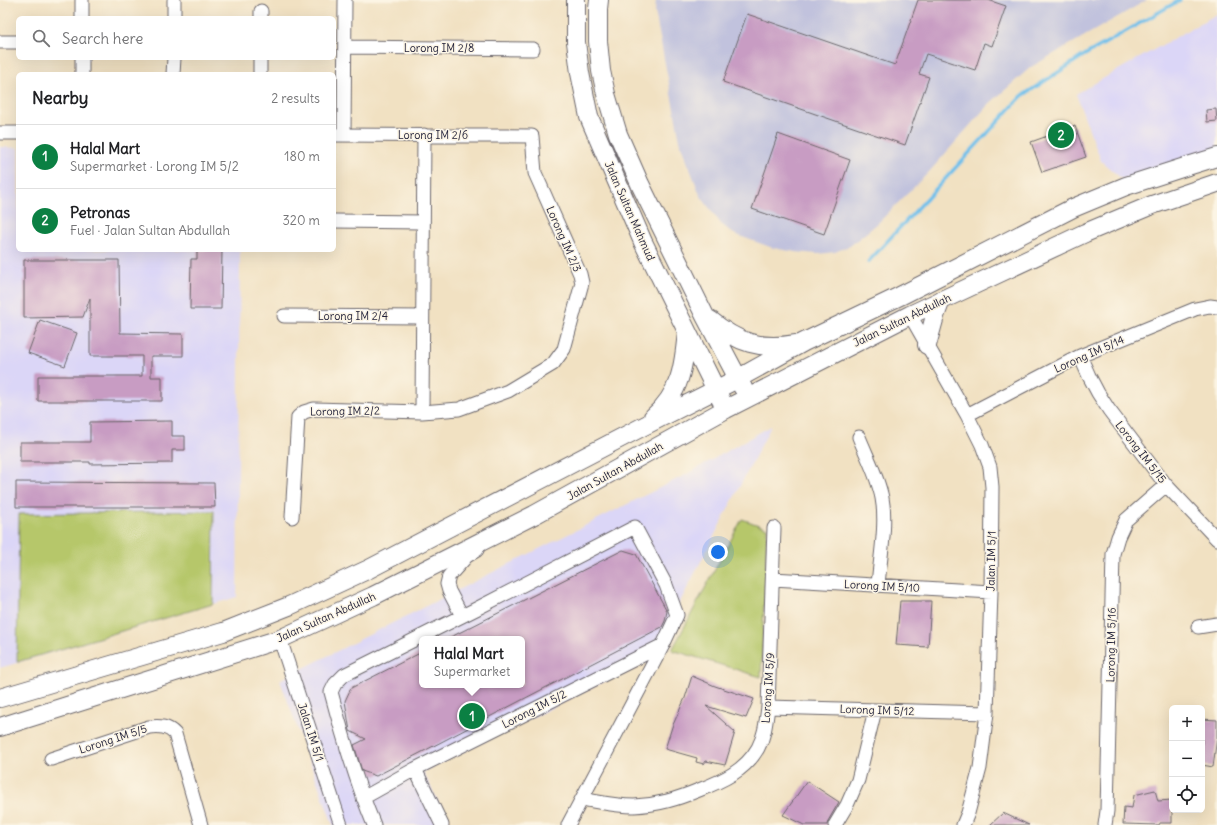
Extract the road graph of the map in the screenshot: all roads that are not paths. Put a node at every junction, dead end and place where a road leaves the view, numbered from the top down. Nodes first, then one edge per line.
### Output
1 (82, 0) edge
2 (174, 0) edge
3 (345, 0) edge
4 (576, 0) edge
5 (599, 0) edge
6 (82, 16) edge
7 (174, 16) edge
8 (0, 42) edge
9 (16, 42) edge
10 (344, 48) junction
11 (533, 49) dead end
12 (82, 60) edge
13 (174, 60) edge
14 (260, 60) edge
15 (82, 72) edge
16 (173, 72) edge
17 (260, 72) edge
18 (0, 133) edge
19 (16, 133) edge
20 (339, 135) edge
21 (424, 135) junction
22 (532, 136) joint
23 (1217, 157) edge
24 (1217, 183) edge
25 (336, 221) edge
26 (423, 222) junction
27 (942, 300) junction
28 (1217, 307) edge
29 (910, 315) junction
30 (284, 316) dead end
31 (705, 316) junction
32 (422, 317) junction
33 (687, 330) junction
34 (804, 342) junction
35 (927, 345) junction
36 (1080, 356) junction
37 (739, 378) junction
38 (716, 390) junction
39 (748, 398) junction
40 (726, 409) junction
41 (422, 412) junction
42 (967, 415) junction
43 (642, 427) junction
44 (859, 437) dead end
45 (1166, 484) junction
46 (534, 515) junction
47 (292, 517) dead end
48 (774, 528) dead end
49 (1217, 540) edge
50 (773, 579) junction
51 (878, 586) junction
52 (991, 592) junction
53 (462, 616) junction
54 (1217, 624) edge
55 (1198, 627) dead end
56 (422, 636) edge
57 (419, 638) edge
58 (280, 639) junction
59 (663, 645) junction
60 (0, 698) edge
61 (768, 707) junction
62 (875, 710) junction
63 (987, 713) junction
64 (0, 727) edge
65 (51, 759) dead end
66 (415, 769) junction
67 (363, 798) junction
68 (582, 799) junction
69 (201, 825) edge
70 (341, 825) edge
71 (374, 825) edge
72 (442, 825) edge
73 (568, 825) edge
74 (835, 825) edge
75 (963, 825) edge
76 (1105, 825) edge

1 - 6 street
2 - 7 street
3 - 10 street
4 - 33 main road, Jalan Sultan Mahmud
5 - 31 main road, Jalan Sultan Mahmud
8 - 9 street
10 - 11 street, Lorong IM 2/8
10 - 20 street
12 - 15 street
13 - 16 street
14 - 17 street
18 - 19 street
20 - 21 street, Lorong IM 2/6
21 - 22 street, Lorong IM 2/6
21 - 26 street
22 - 41 street, Lorong IM 2/3
23 - 34 main road, Jalan Sultan Abdullah
24 - 27 main road, Jalan Sultan Abdullah
25 - 26 street
26 - 32 street
27 - 29 main road, Jalan Sultan Abdullah
27 - 35 main road
28 - 36 street, Lorong IM 5/14
29 - 35 street, Jalan IM 5/1
29 - 39 main road, Jalan Sultan Abdullah
30 - 32 street, Lorong IM 2/4
31 - 34 main road
31 - 37 main road, Jalan Sultan Mahmud
32 - 41 street
33 - 38 main road, Jalan Sultan Mahmud
33 - 43 main road
34 - 37 main road, Jalan Sultan Abdullah
35 - 42 street, Jalan IM 5/1
36 - 42 street, Lorong IM 5/14
36 - 45 street, Lorong IM 5/15
37 - 38 main road, Jalan Sultan Abdullah
37 - 39 main road, Jalan Sultan Mahmud
38 - 40 main road, Jalan Sultan Mahmud
38 - 43 main road, Jalan Sultan Abdullah
39 - 40 main road, Jalan Sultan Abdullah
40 - 46 main road, Jalan Sultan Abdullah
41 - 47 street, Lorong IM 2/2
42 - 52 street, Jalan IM 5/1
43 - 60 main road, Jalan Sultan Abdullah
44 - 51 street
45 - 49 street, Lorong IM 5/15
45 - 76 street, Lorong IM 5/16
46 - 53 street
46 - 58 main road, Jalan Sultan Abdullah
48 - 50 street, Lorong IM 5/9
50 - 51 street, Lorong IM 5/10
50 - 61 street, Lorong IM 5/9
51 - 52 street, Lorong IM 5/10
52 - 63 street, Jalan IM 5/1
53 - 56 street
53 - 59 street
54 - 55 street
57 - 67 street
58 - 64 main road, Jalan Sultan Abdullah
58 - 70 street, Jalan IM 5/1
59 - 66 street, Lorong IM 5/2
59 - 68 street
61 - 62 street, Lorong IM 5/12
61 - 68 street, Lorong IM 5/9
62 - 63 street, Lorong IM 5/12
62 - 74 street
63 - 75 street, Jalan IM 5/1
65 - 69 street, Lorong IM 5/5
66 - 67 street, Lorong IM 5/2
66 - 72 street
67 - 71 street
68 - 73 street

